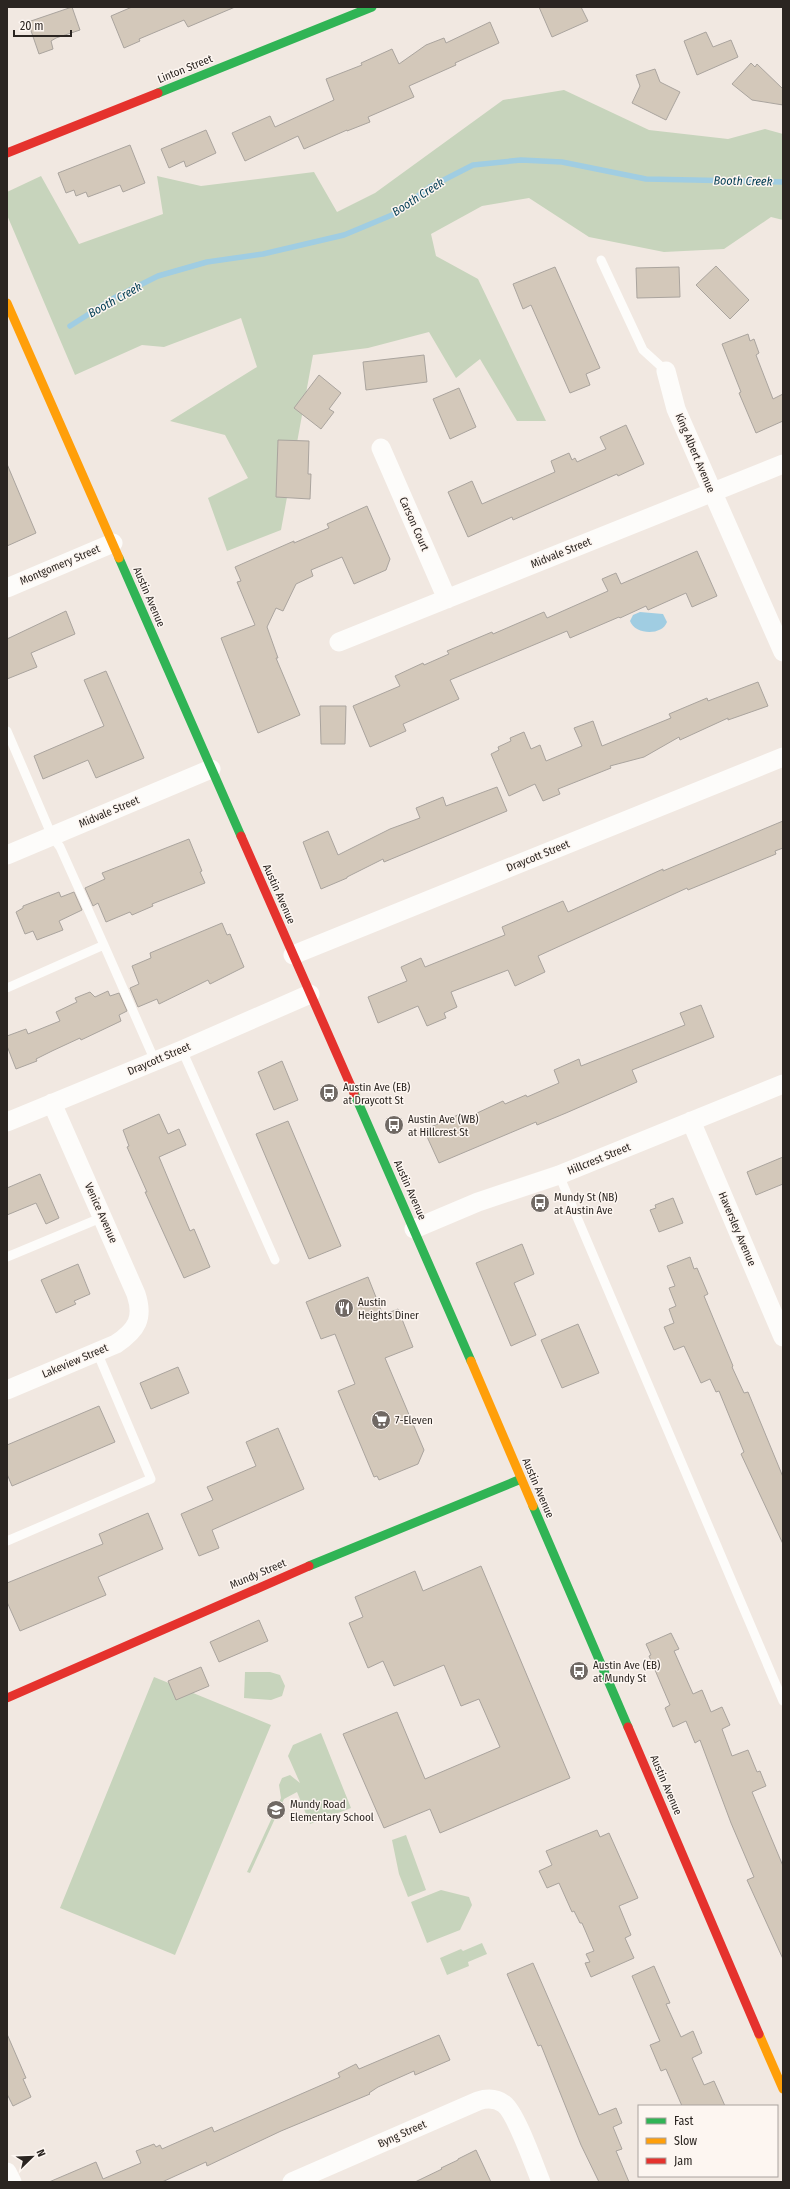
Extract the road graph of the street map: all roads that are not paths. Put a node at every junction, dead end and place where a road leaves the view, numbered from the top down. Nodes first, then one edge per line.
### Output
1 (372, 7) edge
2 (7, 153) edge
3 (601, 260) dead end
4 (7, 304) edge
5 (666, 371) joint
6 (381, 448) dead end
7 (783, 464) edge
8 (713, 493) junction
9 (113, 543) junction
10 (7, 588) edge
11 (447, 599) junction
12 (339, 642) dead end
13 (783, 652) edge
14 (7, 731) edge
15 (783, 757) edge
16 (210, 769) junction
17 (52, 836) junction
18 (7, 855) edge
19 (104, 945) junction
20 (293, 955) junction
21 (7, 988) edge
22 (310, 994) junction
23 (182, 1050) junction
24 (155, 1061) junction
25 (783, 1084) edge
26 (52, 1103) junction
27 (691, 1121) junction
28 (7, 1122) edge
29 (559, 1175) junction
30 (103, 1217) junction
31 (414, 1229) junction
32 (7, 1257) edge
33 (275, 1260) dead end
34 (136, 1324) joint
35 (783, 1338) edge
36 (97, 1352) junction
37 (7, 1390) edge
38 (521, 1479) junction
39 (7, 1541) edge
40 (7, 1698) edge
41 (783, 1701) edge
42 (783, 2089) edge
43 (7, 2172) edge
44 (12, 2182) edge
45 (292, 2182) edge
46 (541, 2182) edge

1 - 2 main road, Linton Street
3 - 5 lane, King Albert Avenue
4 - 9 main road, Austin Avenue
5 - 8 street, King Albert Avenue
6 - 11 street, Carson Court
7 - 8 street, Midvale Street
8 - 11 street, Midvale Street
8 - 13 street, King Albert Avenue
9 - 10 street, Montgomery Street
9 - 16 main road, Austin Avenue
11 - 12 street, Midvale Street
14 - 17 lane
15 - 20 street, Draycott Street
16 - 17 street, Midvale Street
16 - 20 main road, Austin Avenue
17 - 18 street, Midvale Street
17 - 19 lane
19 - 21 lane
19 - 24 lane
20 - 22 main road, Austin Avenue
22 - 23 street, Draycott Street
22 - 31 main road, Austin Avenue
23 - 24 street, Draycott Street
23 - 33 lane
24 - 26 street, Draycott Street
25 - 27 street, Hillcrest Street
26 - 28 street, Draycott Street
26 - 30 street, Venice Avenue
27 - 29 street, Hillcrest Street
27 - 35 street, Haversley Avenue
29 - 31 street, Hillcrest Street
29 - 41 lane
30 - 32 lane
30 - 34 street, Venice Avenue
31 - 38 main road, Austin Avenue
34 - 36 street, Lakeview Street
36 - 37 street, Lakeview Street
36 - 39 lane
38 - 40 main road, Mundy Street
38 - 42 main road, Austin Avenue
43 - 44 street
45 - 46 street, Byng Street

